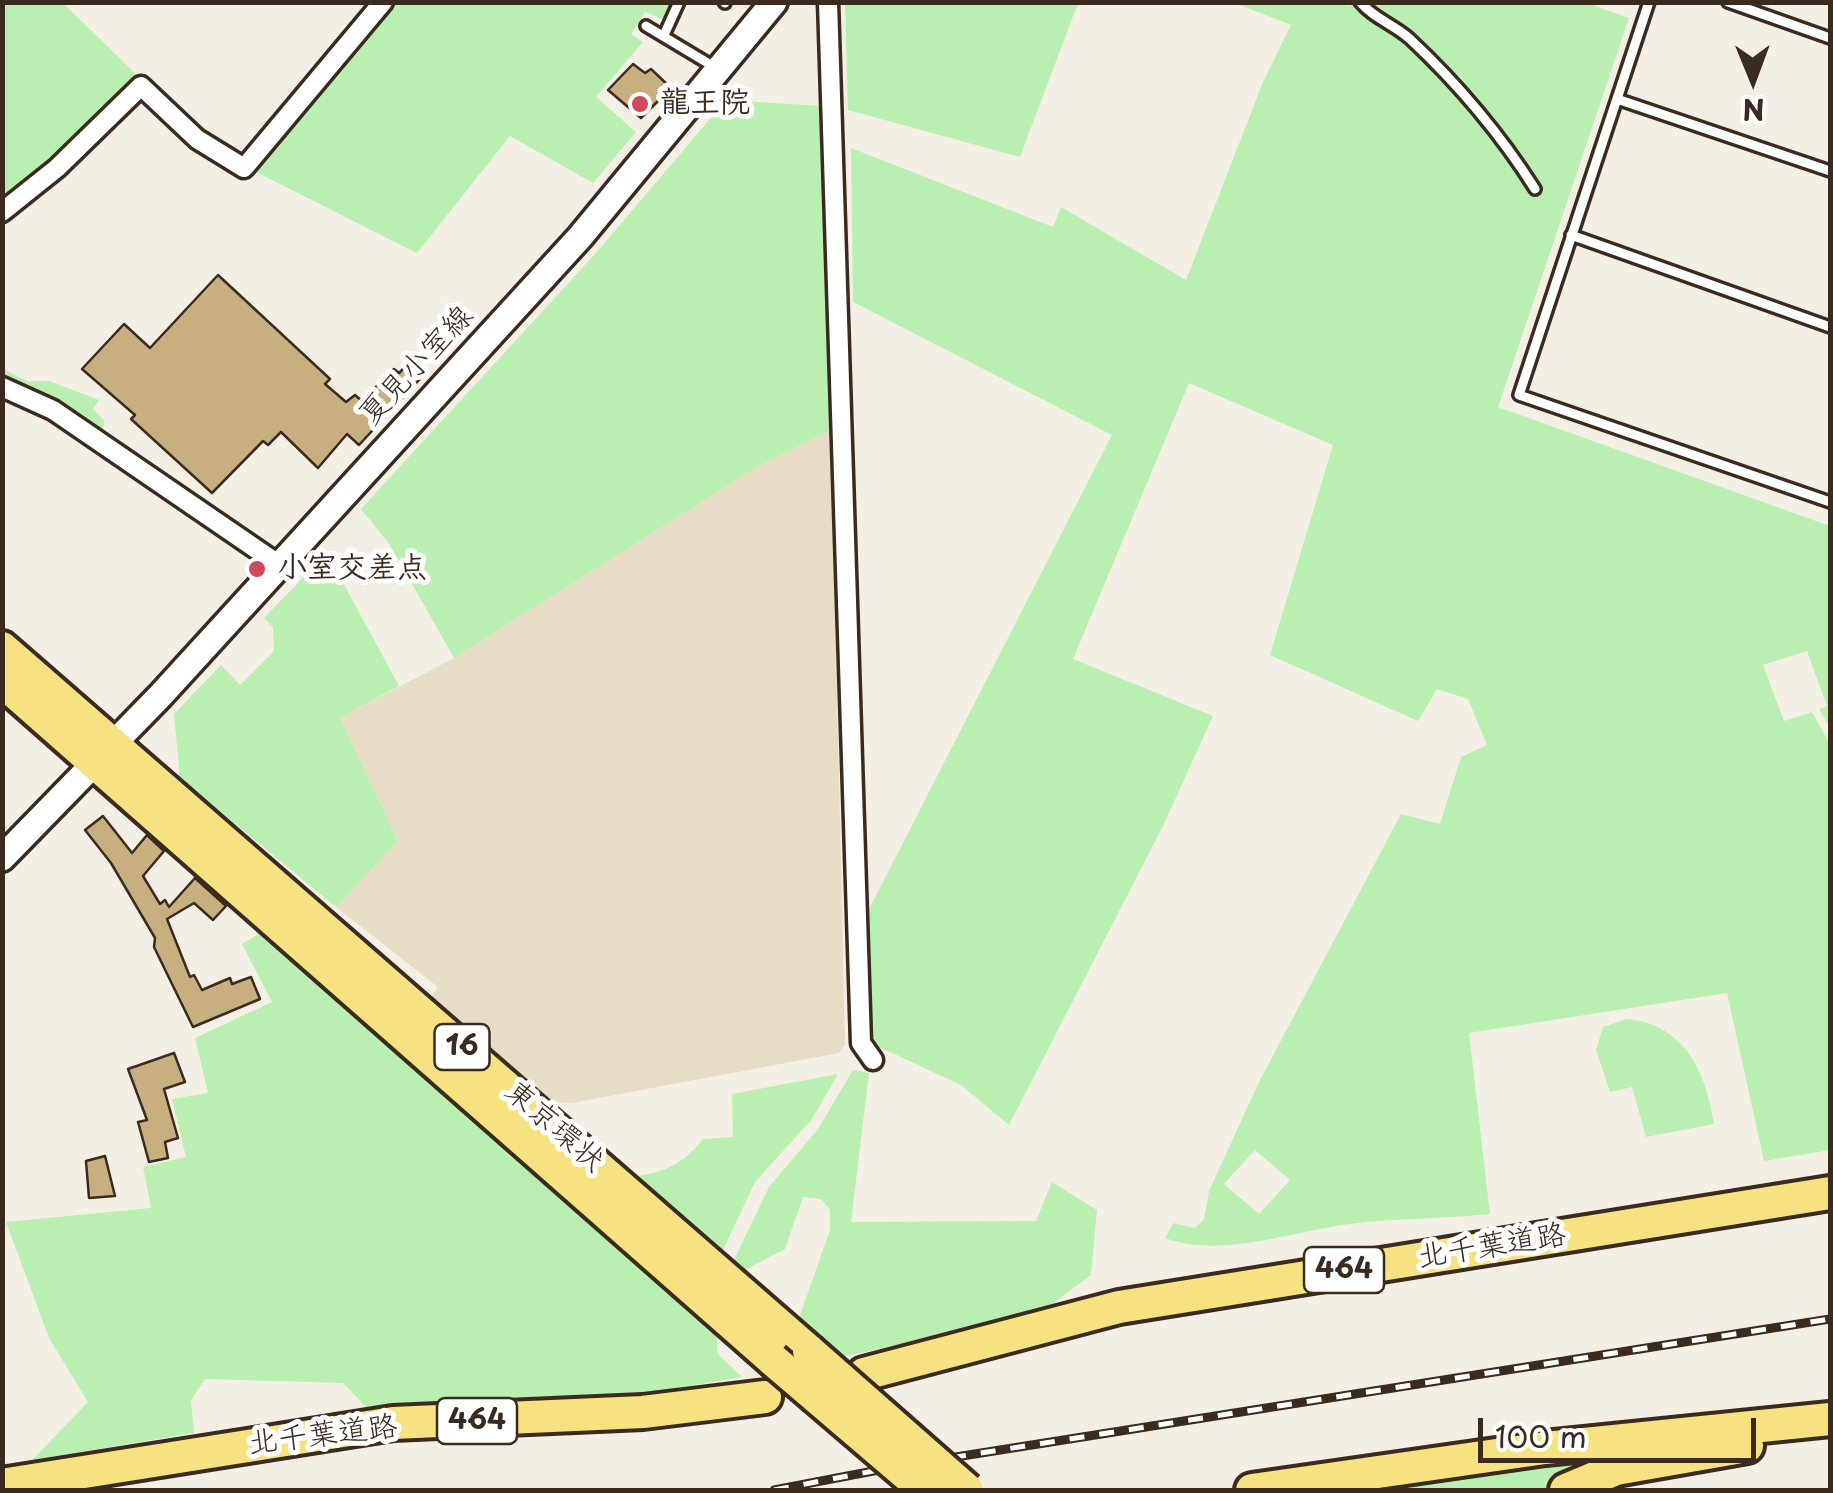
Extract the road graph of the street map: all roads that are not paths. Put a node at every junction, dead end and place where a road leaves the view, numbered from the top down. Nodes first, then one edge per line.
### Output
1 (383, 2) edge
2 (679, 2) edge
3 (774, 2) edge
4 (828, 2) edge
5 (1360, 2) edge
6 (1649, 2) edge
7 (1728, 2) edge
8 (646, 26) dead end
9 (664, 36) junction
10 (1830, 38) edge
11 (719, 70) junction
12 (1617, 99) junction
13 (1830, 171) edge
14 (1535, 188) dead end
15 (2, 212) edge
16 (1571, 236) junction
17 (1830, 323) edge
18 (2, 387) edge
19 (1830, 502) edge
20 (280, 566) junction
21 (2, 648) edge
22 (2, 681) edge
23 (104, 754) junction
24 (2, 858) edge
25 (873, 1060) dead end
26 (1830, 1194) edge
27 (769, 1360) junction
28 (864, 1374) dead end
29 (765, 1397) dead end
30 (1830, 1419) edge
31 (1830, 1434) edge
32 (2, 1485) edge
33 (900, 1490) edge
34 (925, 1490) edge
35 (968, 1490) edge
36 (1252, 1490) edge
37 (1566, 1490) edge

1 - 15 street
2 - 9 lane
3 - 11 main road, 夏見小室線
4 - 25 street
5 - 14 lane
6 - 12 lane
7 - 10 lane
8 - 9 lane
9 - 11 lane
11 - 20 main road, 夏見小室線
12 - 13 lane
12 - 16 lane
16 - 17 lane
16 - 19 lane
18 - 20 street
20 - 23 main road, 夏見小室線
21 - 23 highway, 東京環状 / 16
22 - 23 highway, 東京環状 / 16
23 - 24 main road, 夏見小室線
23 - 27 highway, 東京環状 / 16
23 - 35 highway, 東京環状 / 16, bridge
26 - 28 highway, 北千葉道路 / 464
27 - 33 highway
27 - 34 highway, 東京環状 / 16, bridge
29 - 32 highway, 北千葉道路 / 464
30 - 36 highway
31 - 37 highway

